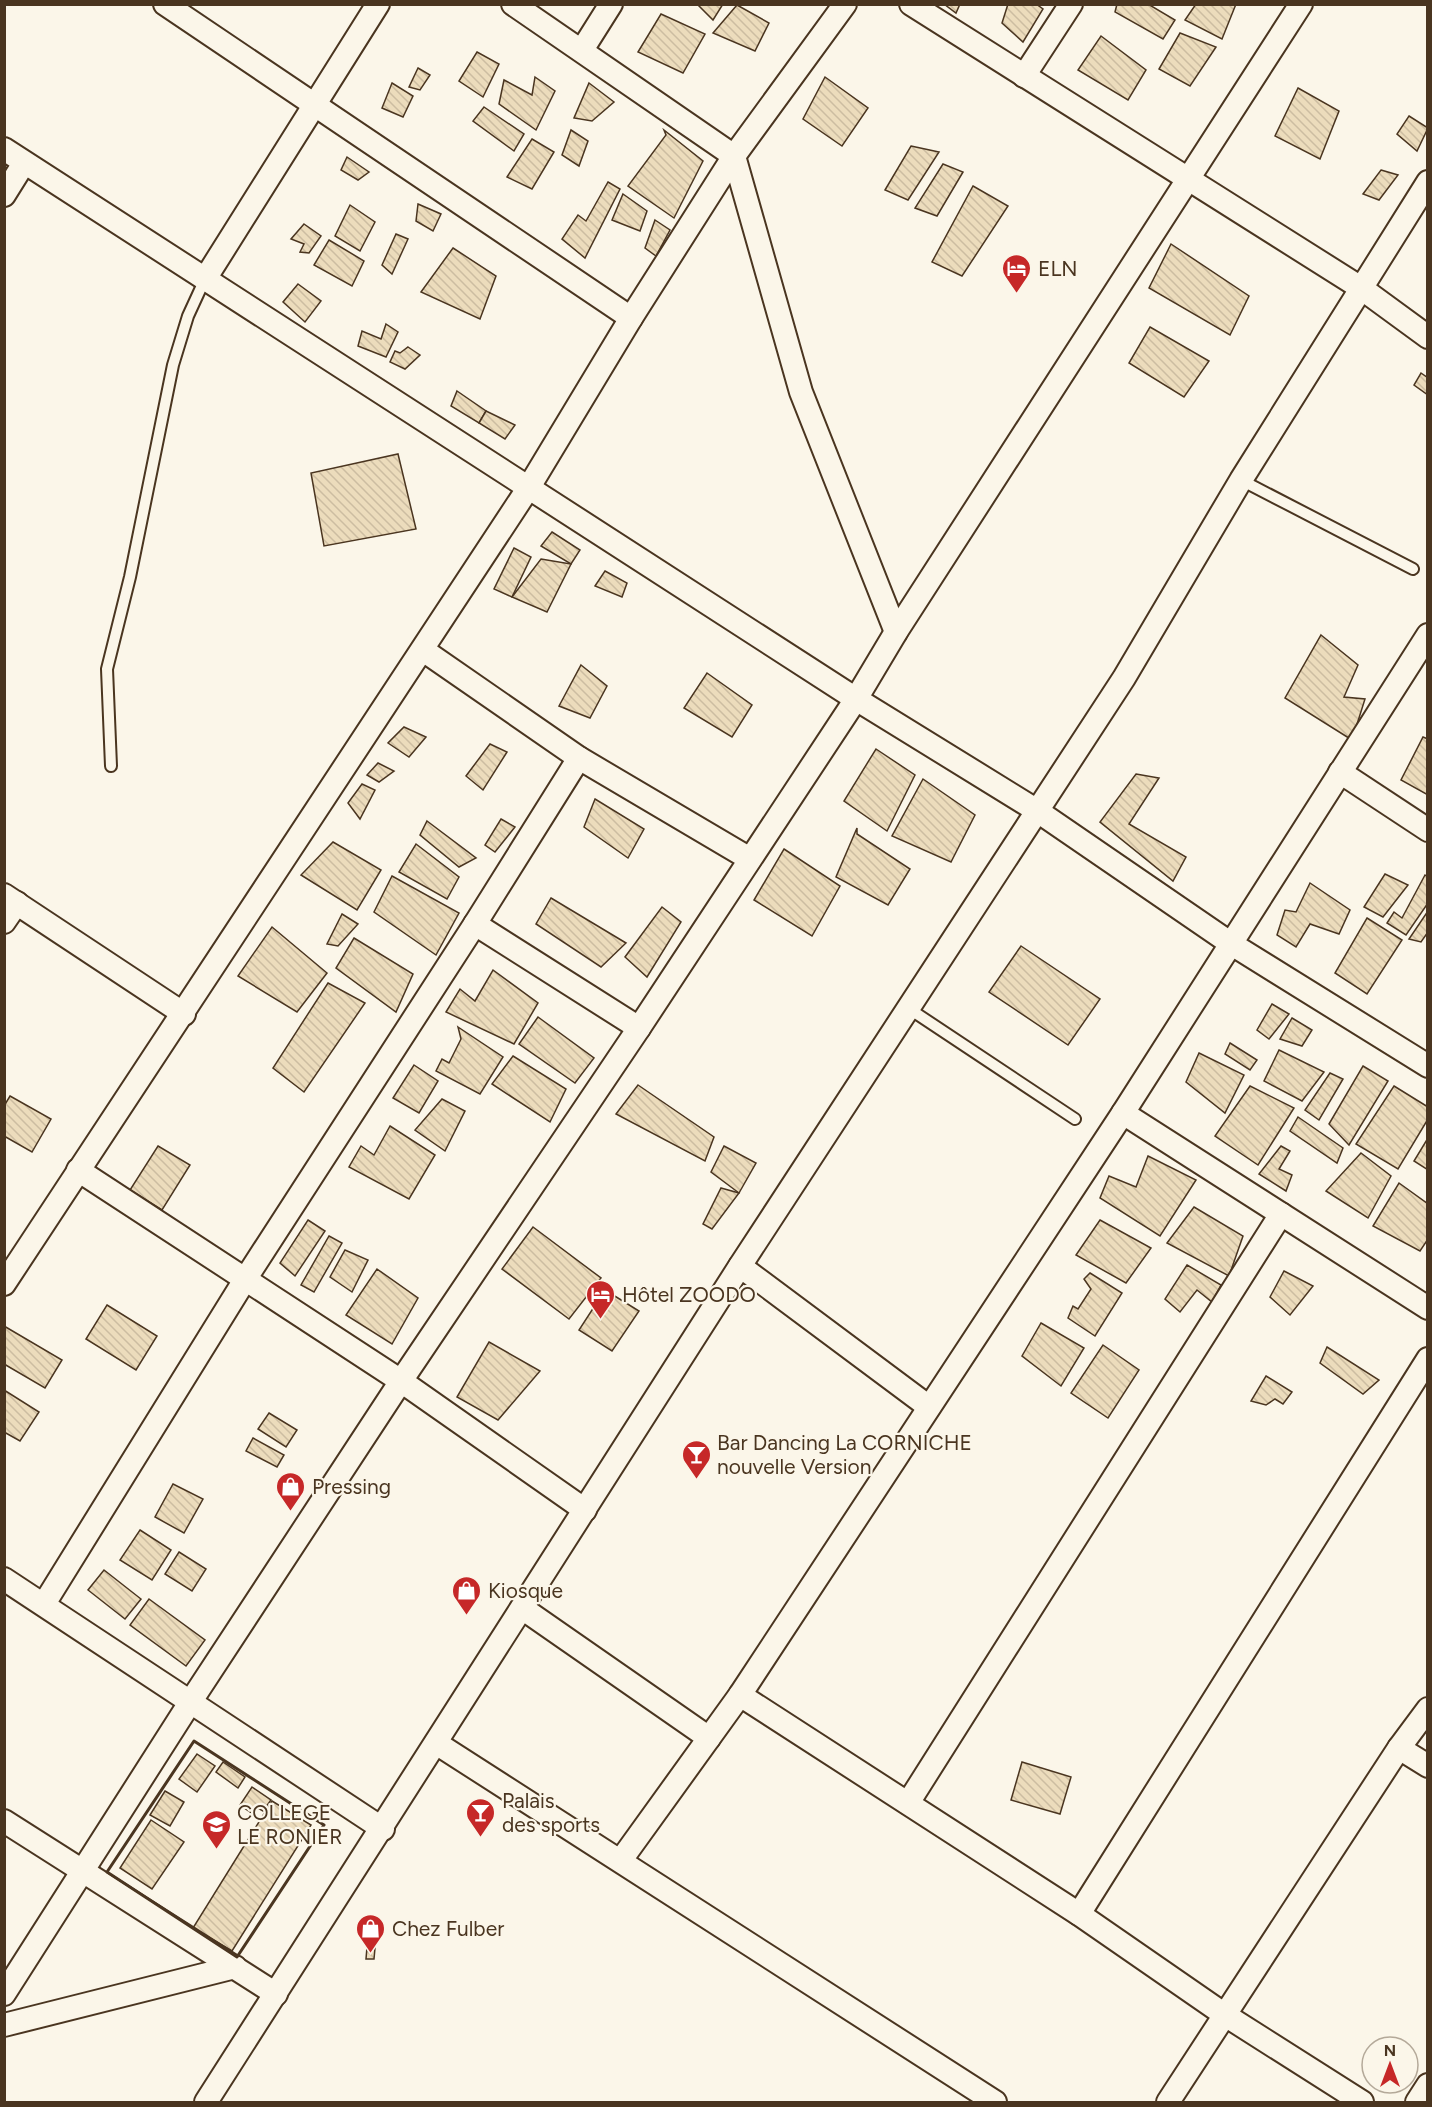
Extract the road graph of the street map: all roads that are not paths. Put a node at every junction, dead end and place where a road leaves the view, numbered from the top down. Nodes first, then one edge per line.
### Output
1 (165, 4) edge
2 (378, 4) edge
3 (513, 4) edge
4 (611, 4) edge
5 (844, 4) edge
6 (911, 4) edge
7 (1071, 4) edge
8 (1301, 4) edge
9 (582, 50) junction
10 (1024, 76) junction
11 (314, 104) junction
12 (4, 149) edge
13 (734, 156) junction
14 (24, 163) junction
15 (1187, 179) junction
16 (1428, 182) edge
17 (4, 195) edge
18 (205, 279) junction
19 (1360, 288) junction
20 (631, 318) junction
21 (1428, 337) edge
22 (1241, 480) junction
23 (529, 487) junction
24 (1413, 569) dead end
25 (896, 632) junction
26 (1428, 635) edge
27 (423, 650) junction
28 (856, 699) junction
29 (579, 758) junction
30 (111, 765) dead end
31 (1340, 772) junction
32 (1036, 810) junction
33 (1428, 830) edge
34 (750, 859) junction
35 (11, 899) edge
36 (4, 922) edge
37 (475, 924) junction
38 (1230, 943) junction
39 (907, 1008) junction
40 (184, 1014) junction
41 (639, 1028) junction
42 (1428, 1066) edge
43 (1123, 1113) junction
44 (1075, 1119) dead end
45 (78, 1170) junction
46 (1281, 1214) junction
47 (740, 1266) junction
48 (246, 1278) junction
49 (4, 1284) edge
50 (1428, 1308) edge
51 (1428, 1359) edge
52 (401, 1381) junction
53 (929, 1407) junction
54 (585, 1510) junction
55 (4, 1579) edge
56 (44, 1604) junction
57 (522, 1608) junction
58 (740, 1695) junction
59 (191, 1701) junction
60 (1428, 1709) edge
61 (709, 1738) junction
62 (436, 1743) junction
63 (1399, 1748) junction
64 (1428, 1766) edge
65 (908, 1803) junction
66 (4, 1821) edge
67 (383, 1828) junction
68 (621, 1860) junction
69 (85, 1872) junction
70 (1079, 1914) junction
71 (235, 1967) junction
72 (4, 1994) edge
73 (276, 1994) junction
74 (1225, 2015) junction
75 (4, 2025) edge
76 (1428, 2085) edge
77 (206, 2103) edge
78 (995, 2103) edge
79 (1168, 2103) edge
80 (1362, 2103) edge
81 (1417, 2103) edge

1 - 11 street
2 - 11 street
3 - 9 street
4 - 9 street
5 - 13 street
6 - 10 street
7 - 10 street
8 - 15 street
9 - 13 street
10 - 15 street
11 - 18 street
11 - 20 street
12 - 14 street
13 - 20 street
13 - 25 street
14 - 17 street
14 - 18 street
15 - 19 street
15 - 25 street
16 - 19 street
18 - 23 street
18 - 30 lane
19 - 21 street
19 - 22 street
20 - 23 street
22 - 24 lane
22 - 32 street
23 - 27 street
23 - 28 street
25 - 28 street
26 - 31 street
27 - 29 street
27 - 40 street
28 - 32 street
28 - 34 street
29 - 34 street
29 - 37 street
31 - 33 street
31 - 38 street
32 - 38 street
32 - 39 street
34 - 41 street
35 - 36 street
35 - 40 street
37 - 41 street
37 - 48 street
38 - 42 street
38 - 43 street
39 - 44 lane
39 - 47 street
40 - 45 street
41 - 52 street
43 - 46 street
43 - 53 street
45 - 48 street
45 - 49 street
46 - 50 street
46 - 65 street
47 - 53 street
47 - 54 street
48 - 52 street
48 - 56 street
51 - 70 street
52 - 54 street
52 - 59 street
53 - 58 street
54 - 57 street
55 - 56 street
56 - 59 street
57 - 61 street
57 - 62 street
58 - 61 street
58 - 65 street
59 - 67 street
59 - 69 street
60 - 63 street
61 - 68 street
62 - 67 street
62 - 68 street
63 - 64 street
63 - 74 street
65 - 70 street
66 - 69 street
67 - 73 street
68 - 78 street
69 - 71 street
69 - 72 street
70 - 74 street
71 - 73 street
71 - 75 street
73 - 77 street
74 - 79 street
74 - 80 street
76 - 81 street

